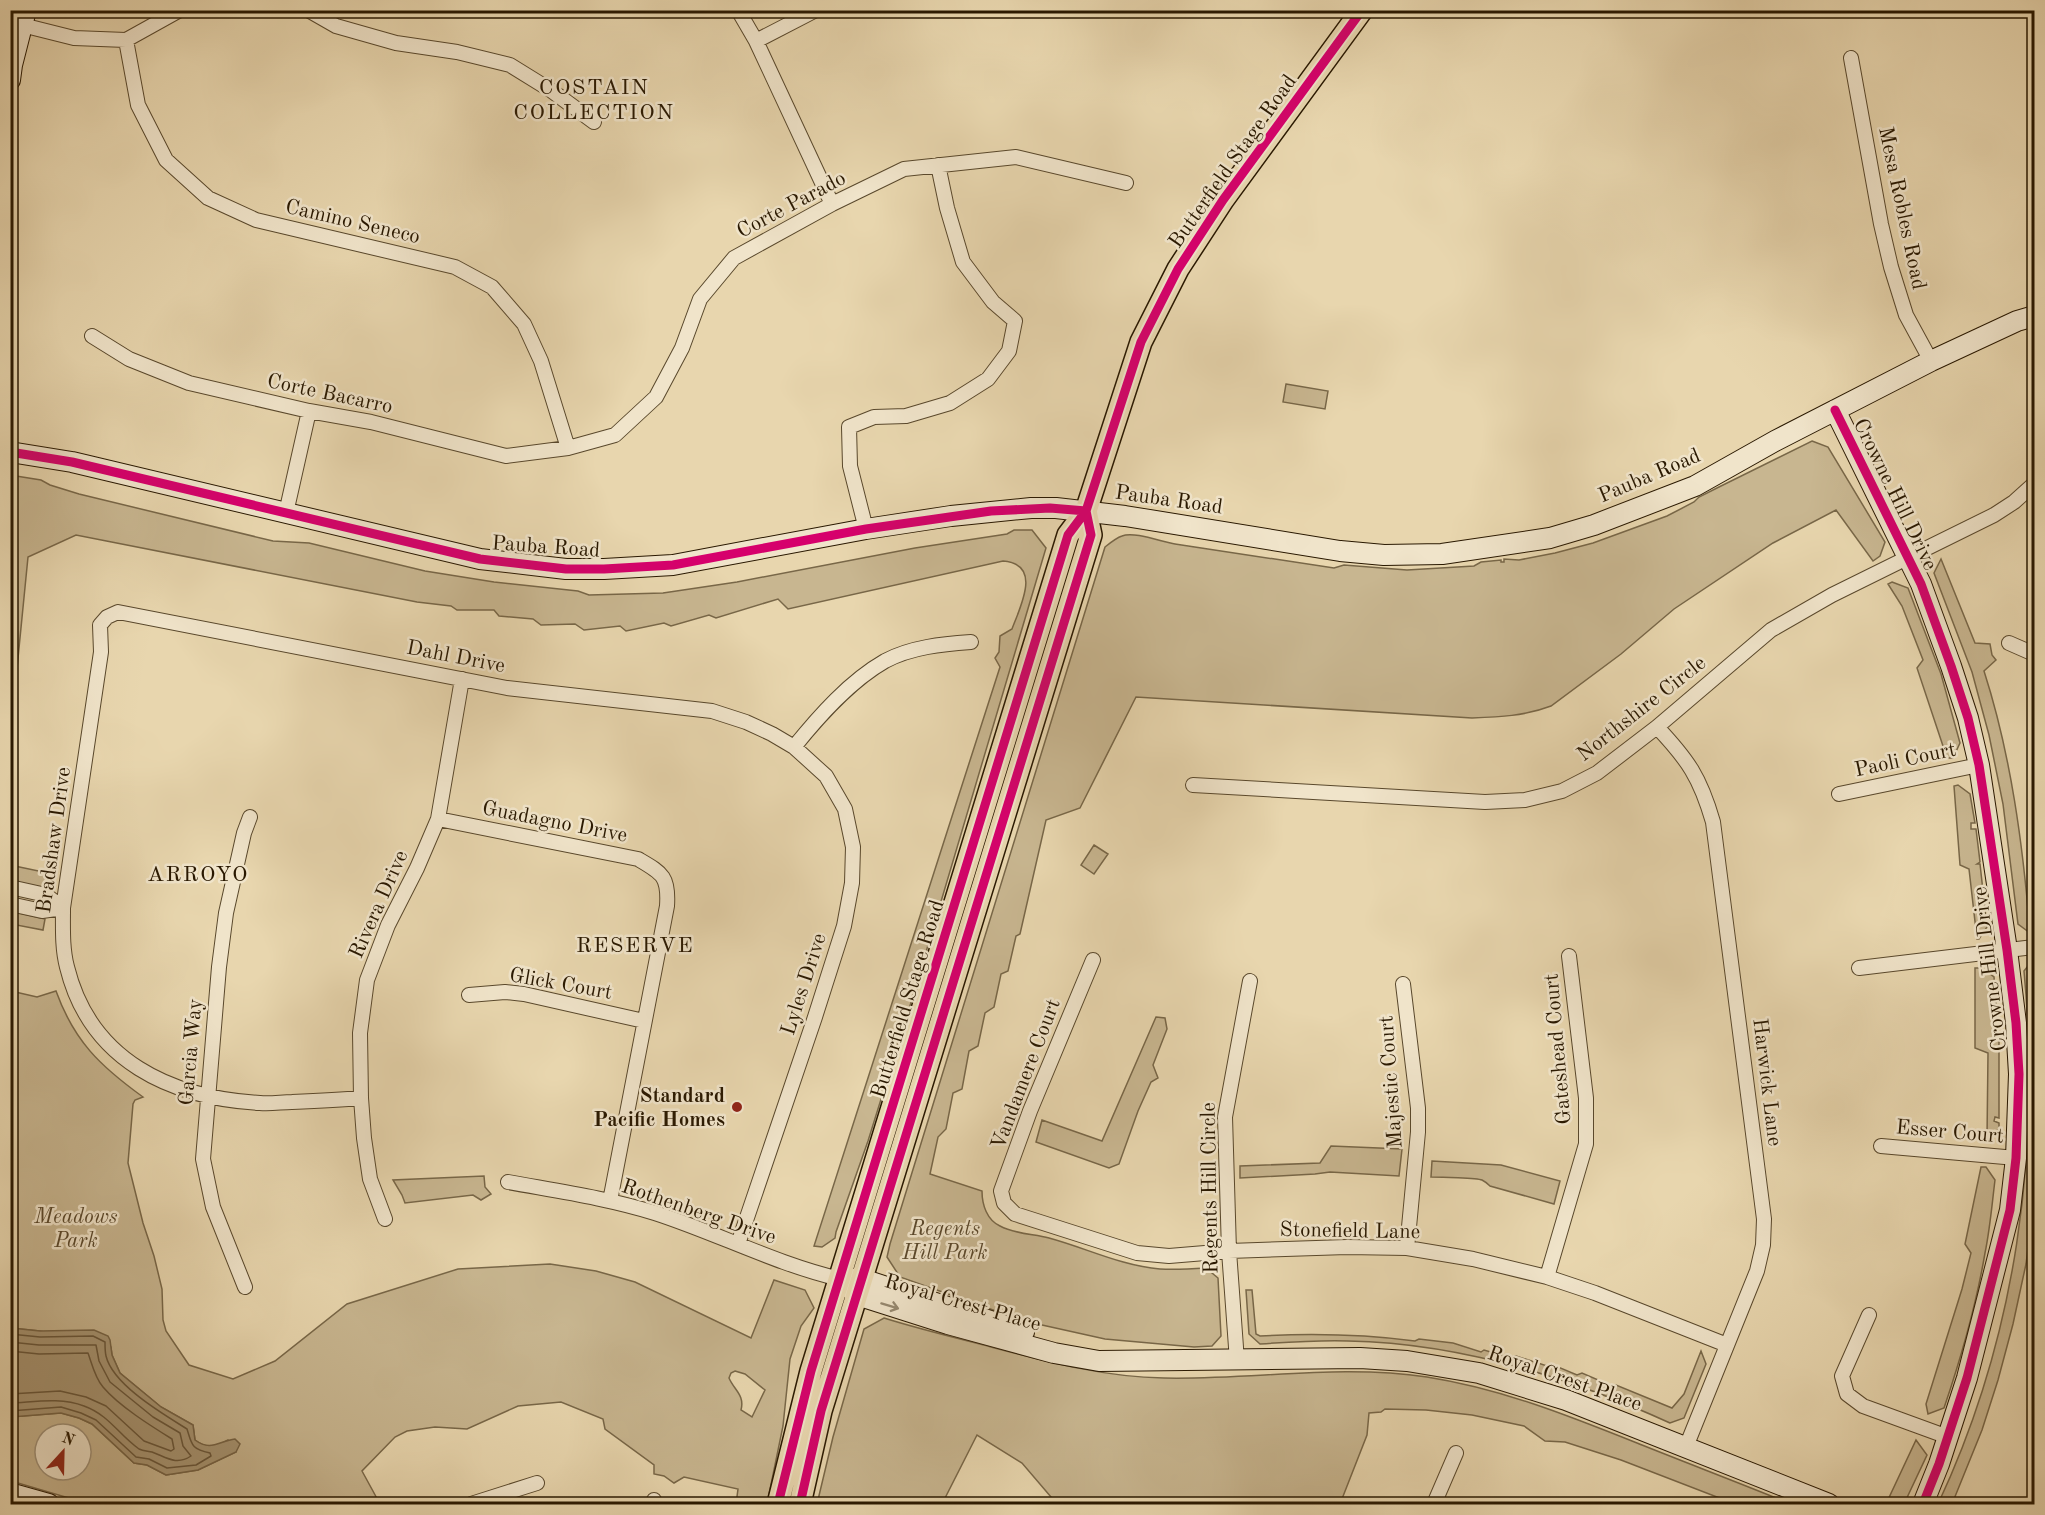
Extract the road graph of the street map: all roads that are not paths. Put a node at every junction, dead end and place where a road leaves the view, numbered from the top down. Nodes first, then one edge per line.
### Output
1 (180, 10) edge
2 (308, 10) edge
3 (738, 10) edge
4 (816, 10) edge
5 (1362, 10) edge
6 (20, 19) edge
7 (126, 40) junction
8 (756, 41) junction
9 (1851, 58) dead end
10 (10, 80) edge
11 (594, 122) dead end
12 (938, 165) junction
13 (1126, 183) dead end
14 (832, 204) junction
15 (2034, 316) edge
16 (92, 336) dead end
17 (1931, 361) junction
18 (1835, 410) junction
19 (309, 411) junction
20 (568, 448) junction
21 (10, 452) edge
22 (2034, 483) edge
23 (1086, 511) junction
24 (286, 513) junction
25 (866, 529) junction
26 (1908, 559) junction
27 (107, 616) joint
28 (971, 642) dead end
29 (2009, 643) dead end
30 (2034, 654) edge
31 (462, 679) junction
32 (1657, 727) junction
33 (794, 747) junction
34 (1979, 765) junction
35 (1193, 784) dead end
36 (1839, 794) dead end
37 (250, 817) dead end
38 (438, 819) junction
39 (10, 887) edge
40 (10, 904) edge
41 (63, 908) junction
42 (2034, 947) edge
43 (2007, 950) junction
44 (1569, 956) dead end
45 (1093, 960) dead end
46 (1859, 968) dead end
47 (1250, 981) dead end
48 (1403, 984) dead end
49 (470, 995) dead end
50 (644, 1021) junction
51 (207, 1096) junction
52 (361, 1098) junction
53 (1881, 1146) dead end
54 (2016, 1158) junction
55 (508, 1182) dead end
56 (610, 1201) junction
57 (1004, 1203) joint
58 (384, 1219) dead end
59 (738, 1244) junction
60 (1407, 1248) junction
61 (1229, 1251) junction
62 (1547, 1277) junction
63 (840, 1279) junction
64 (245, 1287) dead end
65 (859, 1287) junction
66 (1869, 1315) dead end
67 (1727, 1345) junction
68 (1237, 1361) junction
69 (1948, 1437) junction
70 (1686, 1447) junction
71 (1456, 1453) dead end
72 (537, 1483) dead end
73 (10, 1493) edge
74 (49, 1504) edge
75 (471, 1504) edge
76 (778, 1504) edge
77 (800, 1504) edge
78 (1434, 1504) edge
79 (1829, 1504) edge
80 (1923, 1504) edge

1 - 7 street
2 - 11 street
3 - 8 street
4 - 8 street
5 - 23 main road, Butterfield Stage Road
6 - 7 street
6 - 10 street
7 - 20 street, Camino Seneco
8 - 14 street
9 - 17 street, Mesa Robles Road
12 - 13 street, Corte Parado
12 - 14 street, Corte Parado
12 - 25 street
14 - 20 street, Corte Parado
15 - 17 street, Pauba Road
16 - 19 street, Corte Bacarro
17 - 18 street, Pauba Road
18 - 23 street, Pauba Road
18 - 26 street, Crowne Hill Drive
19 - 20 street, Corte Bacarro
19 - 24 street
21 - 24 street, Pauba Road
22 - 26 street, Northshire Circle
23 - 25 street, Pauba Road
23 - 63 main road, Butterfield Stage Road
23 - 65 main road, Butterfield Stage Road
24 - 25 street, Pauba Road
26 - 32 street, Northshire Circle
26 - 34 street, Crowne Hill Drive
27 - 31 street, Dahl Drive
27 - 41 street, Bradshaw Drive
28 - 33 street
29 - 30 street
31 - 33 street, Dahl Drive
31 - 38 street, Rivera Drive
32 - 35 street, Northshire Circle
32 - 67 street, Harwick Lane
33 - 59 street, Lyles Drive
34 - 36 street, Paoli Court
34 - 43 street, Crowne Hill Drive
37 - 51 street, Garcia Way
38 - 50 street, Guadagno Drive
38 - 52 street, Rivera Drive
39 - 41 street
40 - 41 street
41 - 51 street, Bradshaw Drive
42 - 43 street
43 - 46 street
43 - 54 street, Crowne Hill Drive
44 - 62 street, Gateshead Court
45 - 57 street, Vandamere Court
47 - 61 street, Regents Hill Circle
48 - 60 street, Majestic Court
49 - 50 street, Glick Court
50 - 56 street
51 - 52 street, Bradshaw Drive
51 - 64 street, Garcia Way
52 - 58 street, Rivera Drive
53 - 54 street, Esser Court
54 - 69 street, Crowne Hill Drive
55 - 56 street, Rothenberg Drive
56 - 59 street, Rothenberg Drive
57 - 61 street, Stonefield Lane
59 - 63 street, Rothenberg Drive
60 - 61 street, Stonefield Lane
60 - 62 street, Stonefield Lane
61 - 68 street, Regents Hill Circle
62 - 67 street, Stonefield Lane
63 - 65 street, Royal Crest Place
63 - 76 main road, Butterfield Stage Road
65 - 68 street, Royal Crest Place
65 - 77 main road, Butterfield Stage Road
66 - 69 street
67 - 70 street, Harwick Lane
68 - 70 street, Royal Crest Place
69 - 80 street, Crowne Hill Drive
70 - 79 street, Royal Crest Place
71 - 78 street
72 - 75 street
73 - 74 street

